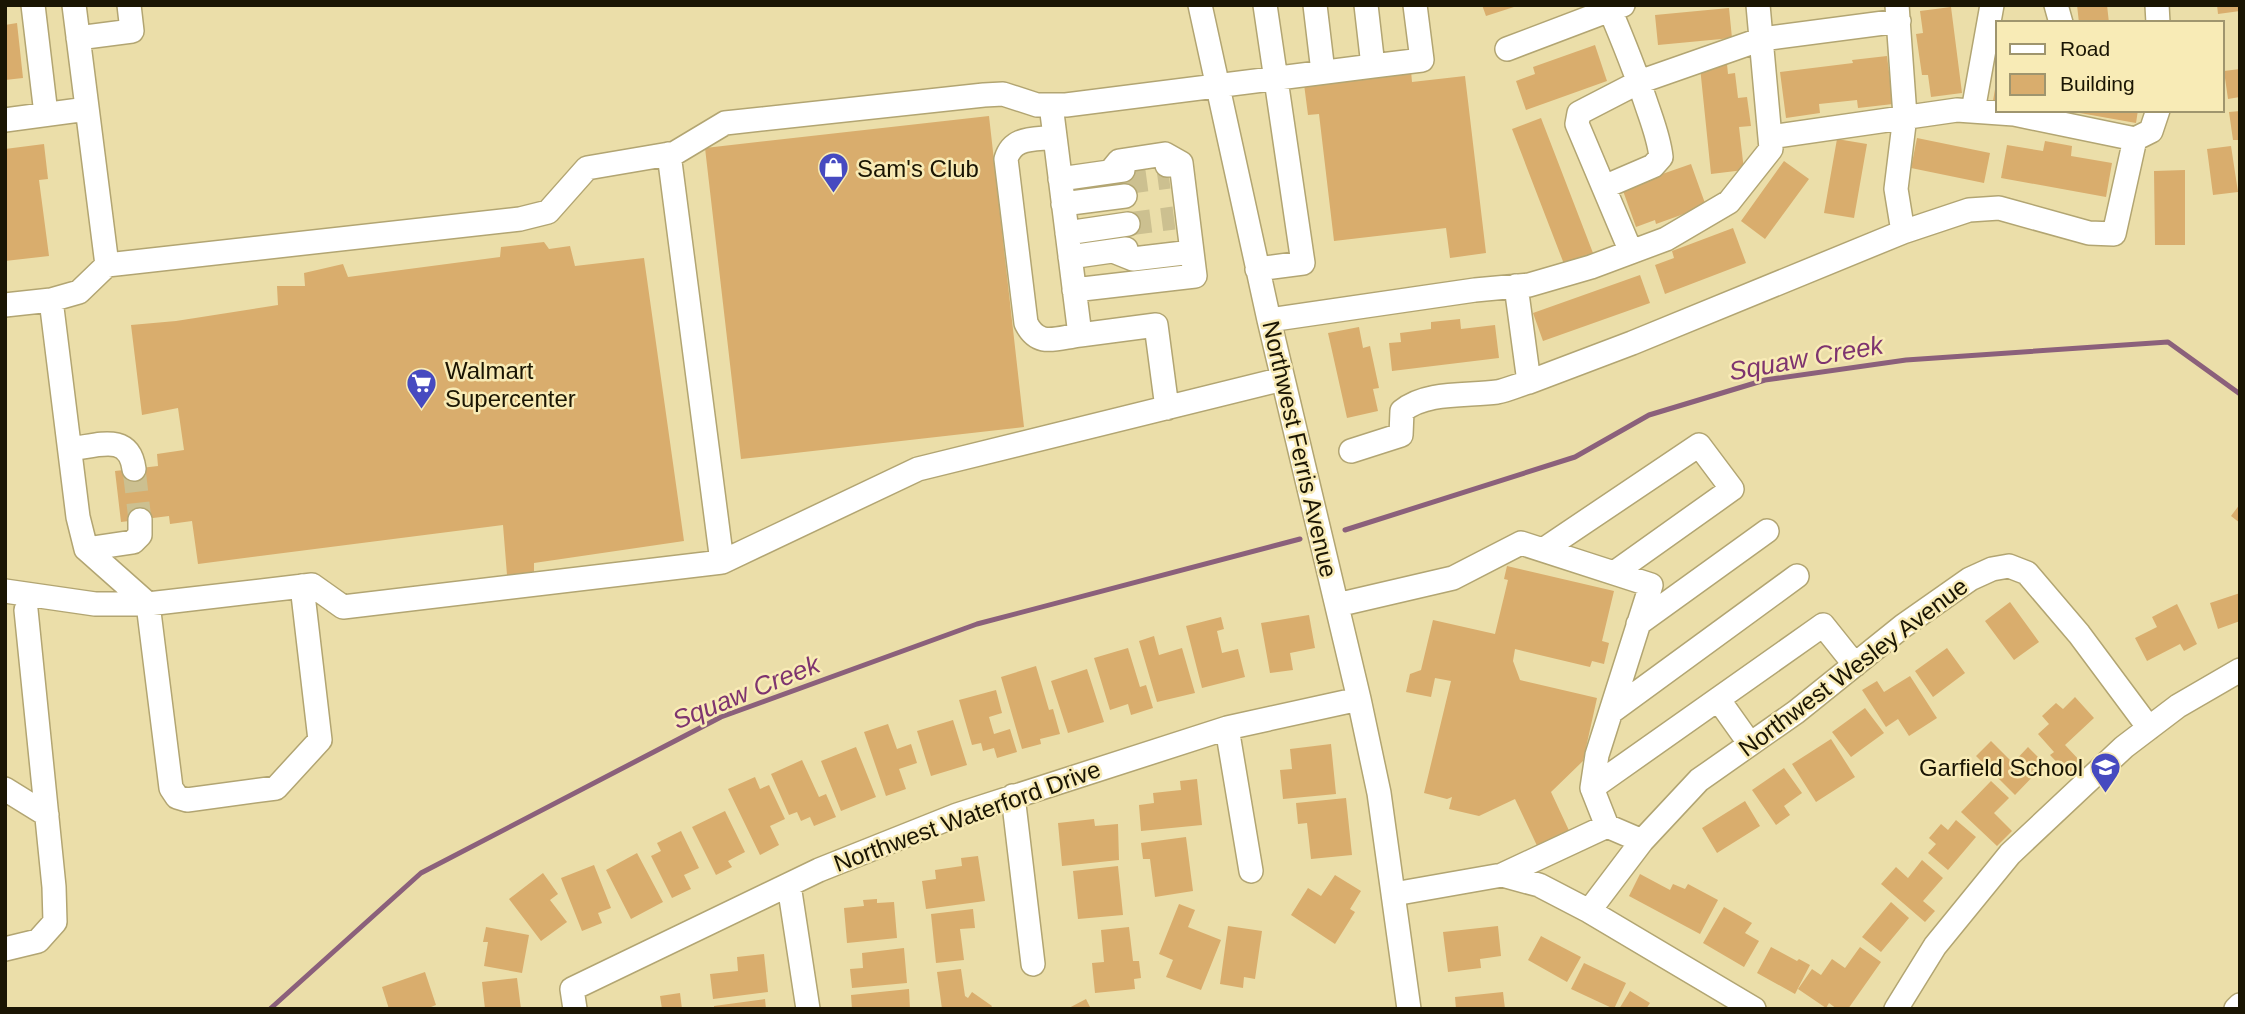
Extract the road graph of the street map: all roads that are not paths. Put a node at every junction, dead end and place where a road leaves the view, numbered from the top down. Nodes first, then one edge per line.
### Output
1 (33, 5) edge
2 (74, 5) edge
3 (129, 5) edge
4 (1200, 5) edge
5 (1265, 5) edge
6 (1314, 5) edge
7 (1366, 5) edge
8 (1415, 5) edge
9 (1758, 5) edge
10 (1992, 5) edge
11 (1614, 7) edge
12 (1898, 13) edge
13 (78, 38) junction
14 (1762, 39) junction
15 (1507, 49) dead end
16 (1373, 66) junction
17 (1323, 72) junction
18 (1274, 78) junction
19 (1639, 82) junction
20 (1216, 84) junction
21 (1051, 105) junction
22 (87, 109) junction
23 (1973, 111) junction
24 (2157, 112) edge
25 (46, 114) junction
26 (1905, 116) junction
27 (5, 120) edge
28 (1055, 137) junction
29 (1770, 137) junction
30 (2134, 139) junction
31 (669, 155) junction
32 (1604, 187) junction
33 (1062, 191) junction
34 (1903, 232) junction
35 (1183, 233) junction
36 (1125, 240) junction
37 (1069, 245) junction
38 (1631, 251) junction
39 (107, 265) junction
40 (1257, 270) junction
41 (1516, 286) junction
42 (1074, 290) junction
43 (51, 300) junction
44 (5, 305) edge
45 (1269, 320) junction
46 (1080, 335) junction
47 (1283, 379) junction
48 (1529, 382) junction
49 (1167, 408) junction
50 (70, 449) junction
51 (1351, 451) dead end
52 (134, 468) tunnel mouth
53 (140, 520) tunnel mouth
54 (1767, 531) dead end
55 (86, 549) junction
56 (1543, 550) junction
57 (722, 562) junction
58 (1614, 573) junction
59 (1797, 576) dead end
60 (302, 586) junction
61 (5, 590) edge
62 (148, 604) junction
63 (1337, 605) junction
64 (26, 610) dead end
65 (1638, 624) junction
66 (1855, 665) junction
67 (2240, 670) edge
68 (1359, 699) junction
69 (1718, 699) junction
70 (1611, 712) junction
71 (1227, 728) junction
72 (2148, 728) junction
73 (1750, 744) junction
74 (1592, 788) junction
75 (5, 789) edge
76 (1013, 796) junction
77 (47, 815) junction
78 (1607, 826) junction
79 (1642, 841) junction
80 (1251, 871) dead end
81 (1502, 875) junction
82 (789, 885) junction
83 (1395, 894) junction
84 (1589, 911) junction
85 (5, 949) edge
86 (1033, 964) dead end
87 (575, 1009) edge
88 (808, 1009) edge
89 (1409, 1009) edge
90 (1754, 1009) edge
91 (1896, 1009) edge

1 - 25 street
2 - 13 street
3 - 13 street
4 - 20 street, Northwest Ferris Avenue
5 - 18 street
6 - 17 street
7 - 16 street
8 - 16 street
9 - 14 street
10 - 23 street
11 - 15 street
11 - 19 street
12 - 14 street
12 - 26 street
13 - 22 street
14 - 19 street
14 - 29 street
16 - 17 street
17 - 18 street
18 - 20 street
18 - 40 street
19 - 32 street
19 - 32 street
20 - 21 street
20 - 40 street, Northwest Ferris Avenue
21 - 28 street
21 - 31 street
22 - 25 street
22 - 39 street
23 - 26 street
23 - 30 street
24 - 30 street
25 - 27 street
26 - 29 street
26 - 34 street
28 - 33 street
28 - 46 street
29 - 38 street
30 - 34 street
31 - 39 street
31 - 57 street
32 - 38 street
33 - 35 street
33 - 37 street
34 - 48 street
35 - 36 street
35 - 42 street
36 - 37 street
36 - 37 street
37 - 42 street
38 - 41 street
39 - 43 street
40 - 45 street, Northwest Ferris Avenue
41 - 45 street
41 - 48 street
42 - 46 street
43 - 44 street
43 - 50 street
45 - 47 street, Northwest Ferris Avenue
46 - 49 street
47 - 49 street
47 - 63 street, Northwest Ferris Avenue
48 - 51 street
49 - 57 street
50 - 52 street
50 - 55 street
53 - 55 street
54 - 65 street
55 - 62 street
56 - 58 street
56 - 58 street
56 - 63 street
57 - 60 street
58 - 65 street
59 - 70 street
60 - 62 street
60 - 62 street
61 - 62 street
63 - 68 street, Northwest Ferris Avenue
64 - 77 street
65 - 70 street
66 - 69 street
66 - 72 street, Northwest Wesley Avenue
66 - 73 street, Northwest Wesley Avenue
67 - 72 street
68 - 71 street, Northwest Waterford Drive
68 - 83 street, Northwest Ferris Avenue
69 - 73 street
69 - 74 street
70 - 74 street
71 - 76 street, Northwest Waterford Drive
71 - 80 street
72 - 91 street
73 - 79 street, Northwest Wesley Avenue
74 - 78 street
75 - 77 street
76 - 82 street, Northwest Waterford Drive
76 - 86 street
77 - 85 street
78 - 79 street
78 - 81 street
79 - 84 street, Northwest Wesley Avenue
81 - 83 street
81 - 84 street
82 - 87 street, Northwest Waterford Drive
82 - 88 street
83 - 89 street, Northwest Ferris Avenue
84 - 90 street

